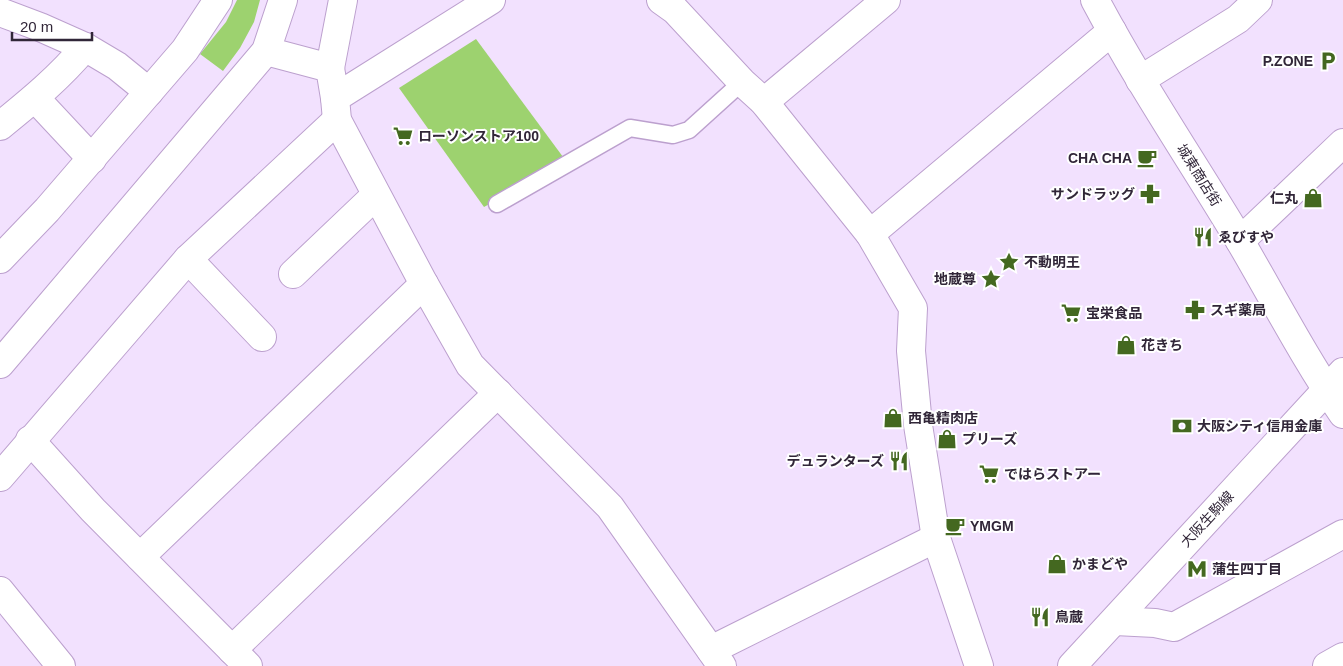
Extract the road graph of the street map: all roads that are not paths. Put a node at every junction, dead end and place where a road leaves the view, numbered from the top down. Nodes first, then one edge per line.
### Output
1 (218, 0) edge
2 (283, 0) edge
3 (343, 0) edge
4 (491, 0) edge
5 (886, 0) edge
6 (1096, 0) edge
7 (1258, 0) edge
8 (674, 3) edge
9 (0, 12) edge
10 (1112, 31) junction
11 (85, 47) junction
12 (266, 51) junction
13 (330, 68) junction
14 (1140, 80) junction
15 (742, 82) junction
16 (150, 92) junction
17 (36, 98) junction
18 (764, 102) junction
19 (336, 109) junction
20 (0, 126) edge
21 (1343, 143) edge
22 (92, 158) junction
23 (376, 195) junction
24 (497, 204) dead end
25 (870, 234) junction
26 (1240, 241) junction
27 (188, 258) junction
28 (0, 259) edge
29 (293, 274) dead end
30 (424, 284) junction
31 (262, 337) dead end
32 (0, 364) edge
33 (1334, 381) edge
34 (498, 393) junction
35 (1343, 414) edge
36 (30, 440) junction
37 (0, 477) edge
38 (1343, 534) edge
39 (936, 538) junction
40 (140, 556) junction
41 (0, 591) edge
42 (1114, 621) junction
43 (1343, 657) edge
44 (240, 658) edge
45 (716, 658) edge
46 (61, 666) edge
47 (979, 666) edge
48 (1072, 666) edge
49 (1327, 666) edge

1 - 16 street
2 - 12 street
3 - 13 street
4 - 19 street
5 - 18 street
6 - 10 street, 城東商店街
7 - 14 street
8 - 15 street
9 - 11 street
10 - 14 street, 城東商店街
10 - 25 street
11 - 16 street
11 - 17 street
12 - 13 street
12 - 32 street
13 - 19 street
14 - 26 street, 城東商店街
15 - 18 street
15 - 24 lane
16 - 22 street
17 - 20 street
17 - 22 street
18 - 25 street
19 - 23 street
19 - 27 street
21 - 26 street
22 - 28 street
23 - 29 street
23 - 30 street
25 - 39 street
26 - 33 street, 城東商店街
27 - 31 street
27 - 36 street
30 - 34 street
30 - 40 street
33 - 35 street, 城東商店街
33 - 42 street, 大阪生駒線
34 - 44 street
34 - 45 street
36 - 37 street
36 - 40 street
38 - 42 street
39 - 45 street
39 - 47 street
40 - 44 street
41 - 46 street
42 - 48 street, 大阪生駒線
43 - 49 street

